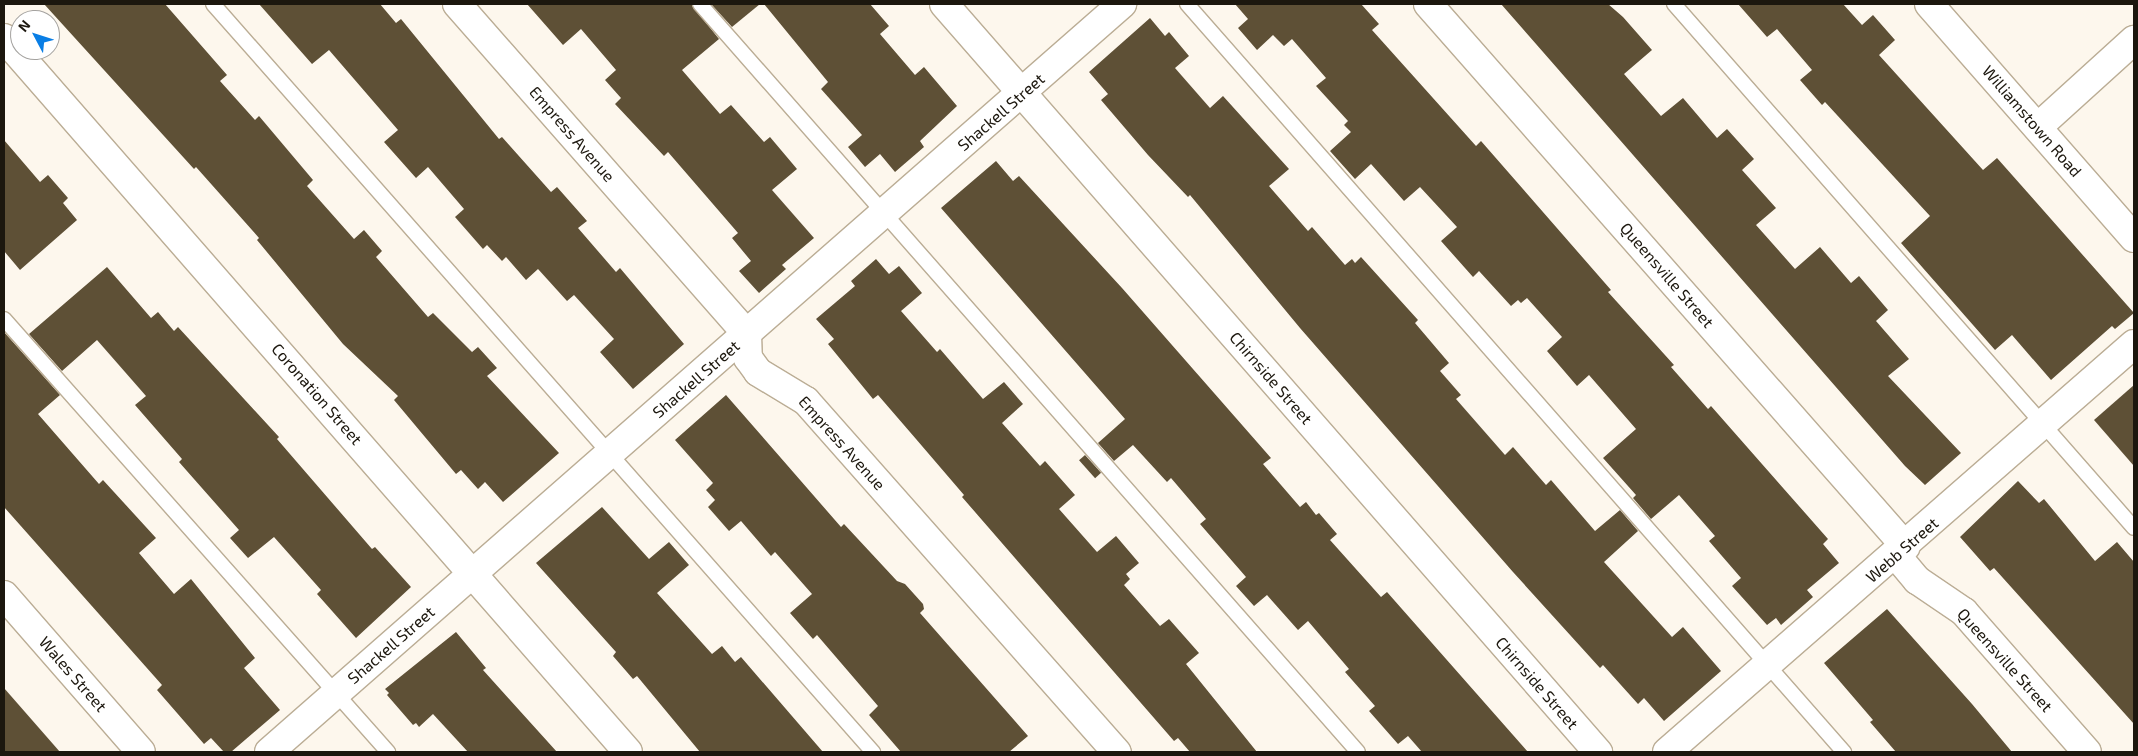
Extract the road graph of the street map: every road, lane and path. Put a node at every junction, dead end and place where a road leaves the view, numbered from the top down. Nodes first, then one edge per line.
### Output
1 (213, 4) edge
2 (457, 4) edge
3 (700, 4) edge
4 (944, 4) edge
5 (1122, 4) edge
6 (1187, 4) edge
7 (1428, 4) edge
8 (1674, 4) edge
9 (1929, 4) edge
10 (4, 38) edge
11 (2134, 40) edge
12 (1022, 93) junction
13 (2038, 127) junction
14 (885, 214) junction
15 (2134, 238) edge
16 (4, 319) edge
17 (747, 334) junction
18 (2134, 344) edge
19 (2044, 425) junction
20 (611, 453) junction
21 (2134, 528) edge
22 (1901, 551) junction
23 (474, 572) junction
24 (4, 595) edge
25 (1768, 666) junction
26 (336, 692) junction
27 (141, 752) edge
28 (269, 752) edge
29 (388, 752) edge
30 (628, 752) edge
31 (873, 752) edge
32 (1117, 752) edge
33 (1358, 752) edge
34 (1598, 752) edge
35 (1667, 752) edge
36 (1844, 752) edge
37 (2087, 752) edge

1 - 20 lane
2 - 17 street, Empress Avenue
3 - 14 lane
4 - 12 street, Chirnside Street
5 - 12 street, Shackell Street
6 - 25 lane
7 - 22 street, Queensville Street
8 - 19 lane
9 - 13 street, Williamstown Road
10 - 23 street, Coronation Street
11 - 13 street
12 - 14 street, Shackell Street
12 - 34 street, Chirnside Street
13 - 15 street, Williamstown Road
14 - 17 street, Shackell Street
14 - 33 lane
16 - 26 lane
17 - 20 street, Shackell Street
17 - 32 street, Empress Avenue
18 - 19 street, Webb Street
19 - 21 lane
19 - 22 street, Webb Street
20 - 23 street, Shackell Street
20 - 31 lane
22 - 25 street, Webb Street
22 - 37 street, Queensville Street
23 - 26 street, Shackell Street
23 - 30 street, Coronation Street
24 - 27 street, Wales Street
25 - 35 street, Webb Street
25 - 36 lane
26 - 28 street, Shackell Street
26 - 29 lane

